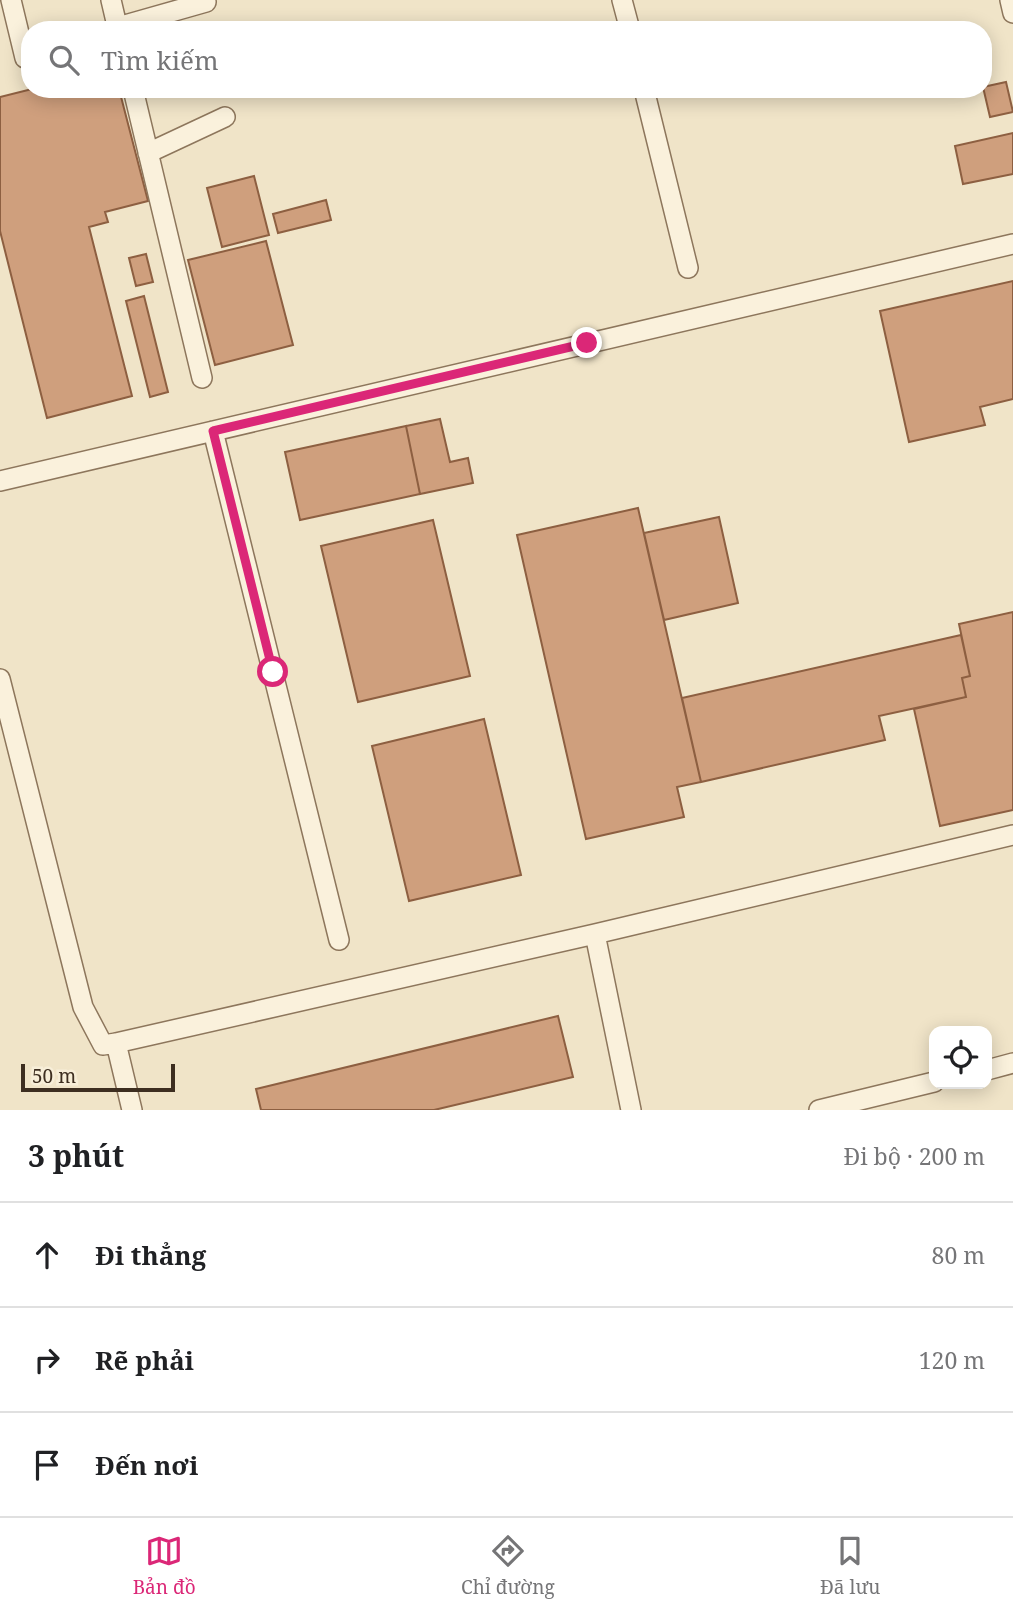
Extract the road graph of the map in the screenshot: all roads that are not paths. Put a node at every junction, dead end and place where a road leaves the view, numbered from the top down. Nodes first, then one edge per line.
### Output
1 (11, 0) edge
2 (111, 0) edge
3 (622, 0) edge
4 (1010, 0) edge
5 (206, 2) edge
6 (1013, 13) edge
7 (116, 21) edge
8 (142, 21) edge
9 (628, 21) edge
10 (21, 41) edge
11 (135, 98) edge
12 (646, 98) edge
13 (225, 117) dead end
14 (148, 153) junction
15 (1013, 244) edge
16 (688, 268) dead end
17 (202, 378) dead end
18 (213, 431) junction
19 (0, 481) edge
20 (0, 679) edge
21 (1013, 835) edge
22 (595, 934) junction
23 (339, 940) dead end
24 (110, 1044) junction
25 (1013, 1063) edge
26 (992, 1069) edge
27 (929, 1083) edge
28 (132, 1110) edge
29 (631, 1110) edge
30 (819, 1110) edge

1 - 10 street
2 - 7 street
3 - 9 street
4 - 6 street
5 - 8 street
11 - 14 street
12 - 16 street
13 - 14 street
14 - 17 street
15 - 18 street
18 - 19 street
18 - 23 street
20 - 24 street
21 - 22 street
22 - 24 street
22 - 29 street
24 - 28 street
25 - 26 street
27 - 30 street

